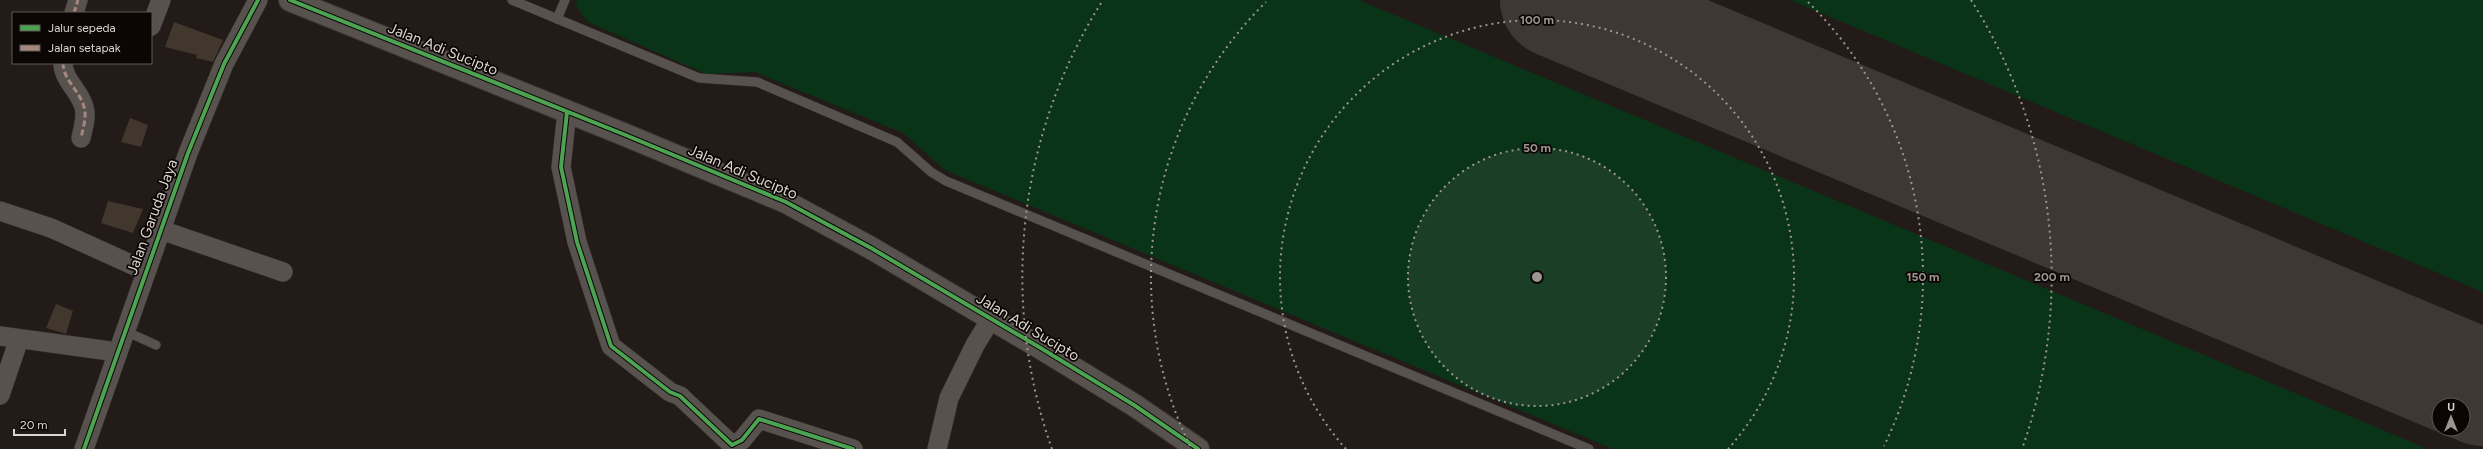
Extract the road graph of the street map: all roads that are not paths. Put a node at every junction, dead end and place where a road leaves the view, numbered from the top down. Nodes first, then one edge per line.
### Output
1 (78, 0) edge
2 (161, 0) edge
3 (258, 0) edge
4 (290, 0) edge
5 (512, 0) edge
6 (565, 0) edge
7 (74, 12) edge
8 (557, 19) junction
9 (152, 23) edge
10 (63, 64) edge
11 (567, 112) junction
12 (81, 138) dead end
13 (0, 212) edge
14 (161, 230) junction
15 (146, 271) junction
16 (283, 272) dead end
17 (991, 319) junction
18 (125, 331) junction
19 (0, 336) edge
20 (19, 338) junction
21 (156, 345) dead end
22 (117, 352) junction
23 (0, 395) edge
24 (84, 449) edge
25 (853, 449) edge
26 (937, 449) edge
27 (1198, 449) edge
28 (1589, 449) edge

1 - 7 street
2 - 9 street
3 - 14 street, Jalan Garuda Jaya
4 - 11 street, Jalan Adi Sucipto
5 - 8 lane
6 - 8 lane
8 - 28 lane
10 - 12 street
11 - 17 street, Jalan Adi Sucipto
11 - 25 street
13 - 15 street
14 - 15 street, Jalan Garuda Jaya
14 - 16 street
15 - 18 street, Jalan Garuda Jaya
17 - 26 street
17 - 27 street, Jalan Adi Sucipto
18 - 21 lane
18 - 22 street, Jalan Garuda Jaya
19 - 20 street
20 - 22 street
20 - 23 street
22 - 24 street, Jalan Garuda Jaya

